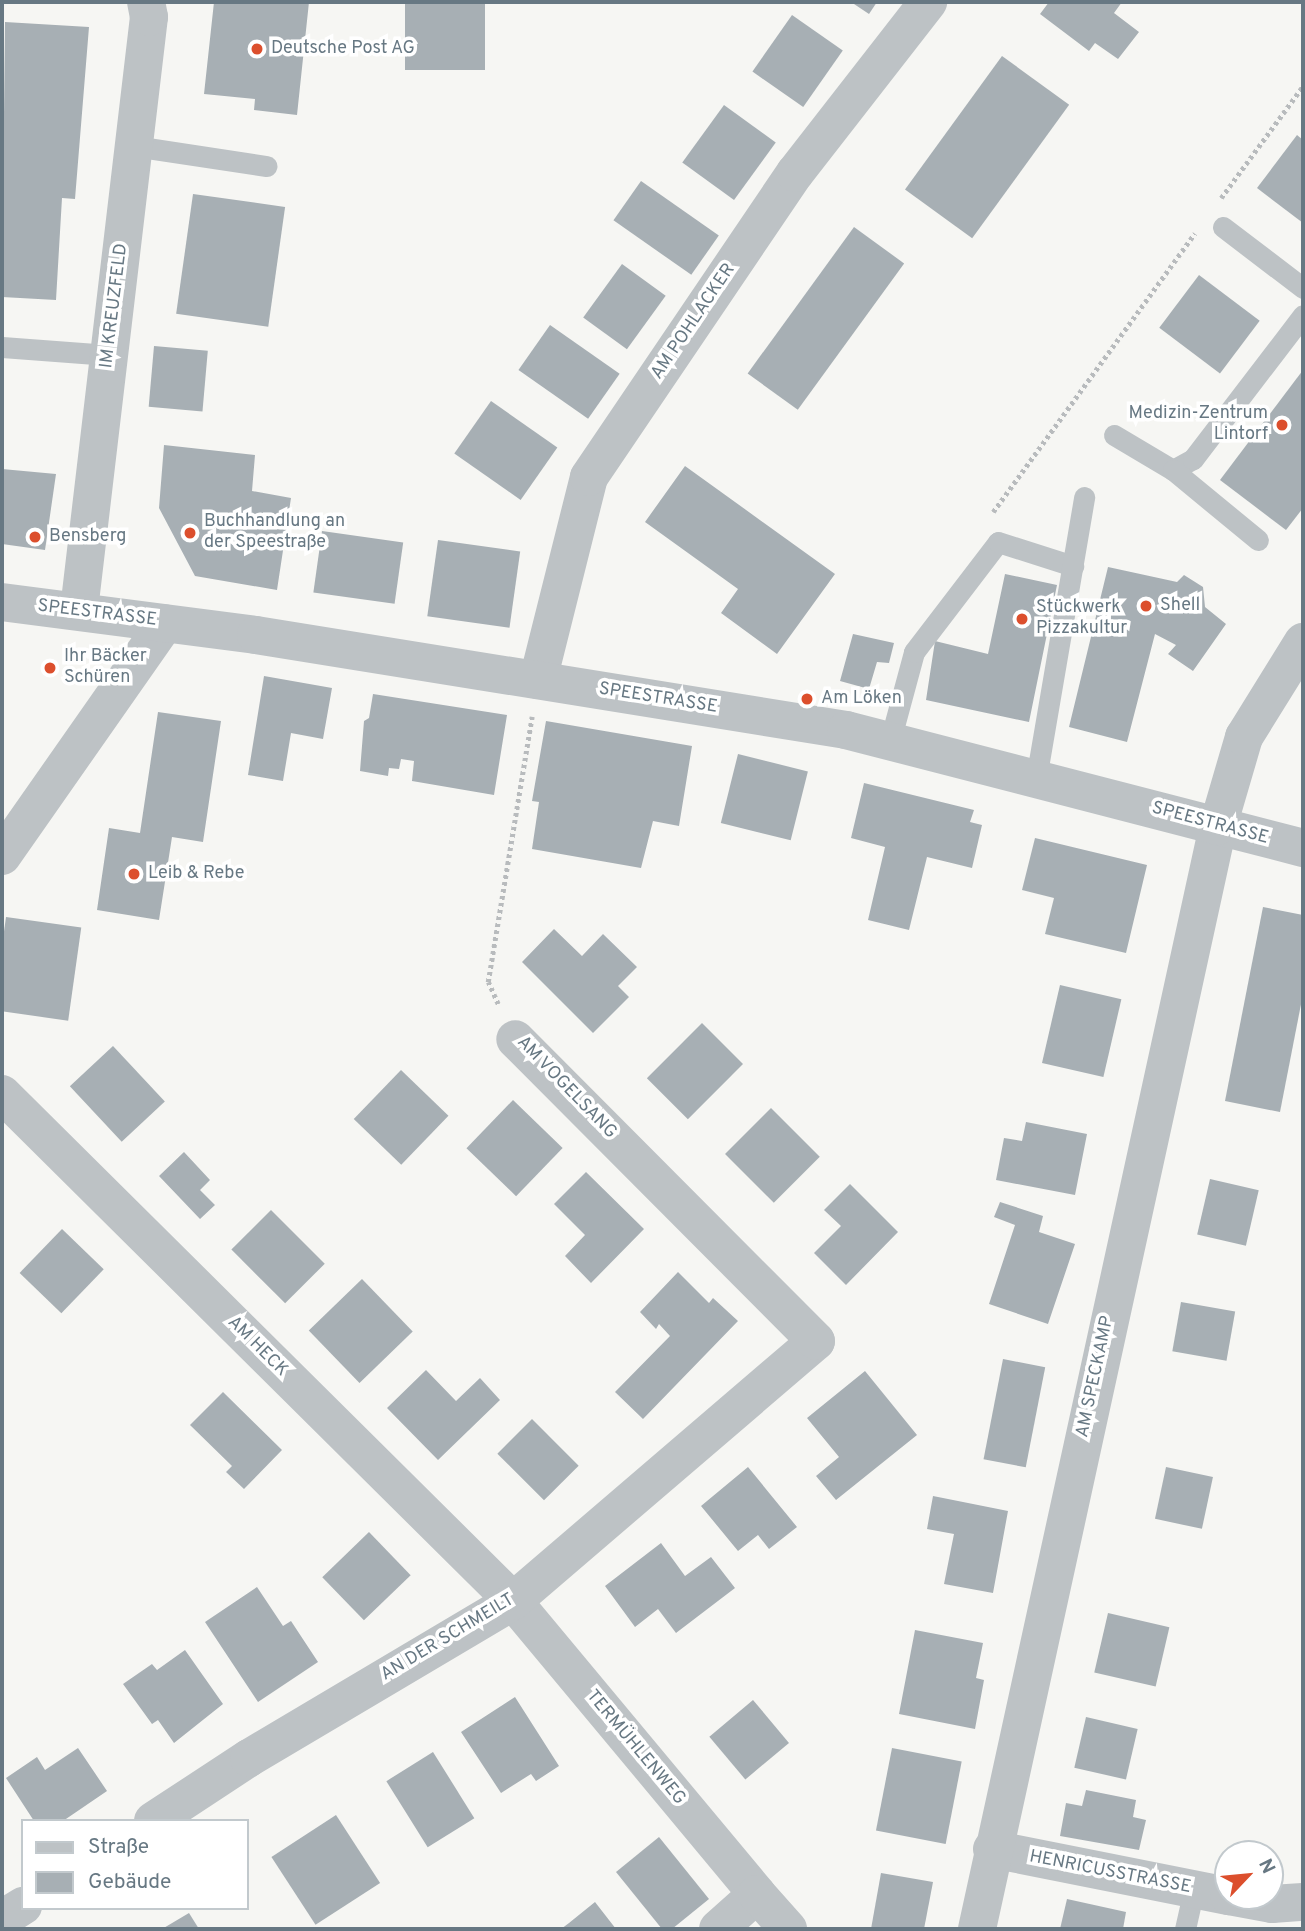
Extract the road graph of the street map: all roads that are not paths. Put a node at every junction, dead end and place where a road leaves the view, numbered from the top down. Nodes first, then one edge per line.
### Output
1 (146, 2) edge
2 (928, 2) edge
3 (134, 146) junction
4 (266, 166) dead end
5 (1216, 221) road end
6 (1303, 288) edge
7 (1298, 321) edge
8 (2, 347) edge
9 (109, 355) junction
10 (1114, 435) dead end
11 (1173, 470) junction
12 (1084, 496) dead end
13 (1258, 540) dead end
14 (1073, 566) junction
15 (2, 602) edge
16 (79, 610) junction
17 (165, 622) junction
18 (1303, 642) edge
19 (538, 680) junction
20 (890, 741) junction
21 (1036, 779) junction
22 (1218, 826) junction
23 (1303, 848) edge
24 (2, 856) edge
25 (515, 1039) road end
26 (2, 1094) edge
27 (816, 1341) joint
28 (513, 1601) junction
29 (156, 1819) edge
30 (992, 1849) junction
31 (1214, 1893) edge
32 (757, 1894) junction
33 (1214, 1897) edge
34 (1303, 1902) edge
35 (1284, 1903) edge
36 (21, 1907) edge
37 (2, 1919) edge
38 (718, 1929) edge
39 (788, 1929) edge
40 (977, 1929) edge
41 (1185, 1929) edge

1 - 3 street, IM KREUZFELD
2 - 19 street, AM POHLACKER
3 - 4 lane
3 - 9 street, IM KREUZFELD
5 - 6 lane
7 - 11 lane
8 - 9 lane
9 - 16 street, IM KREUZFELD
10 - 11 lane
11 - 13 lane
12 - 14 lane
14 - 20 lane
14 - 21 lane
15 - 16 street, SPEESTRASSE
16 - 17 street, SPEESTRASSE
17 - 19 street, SPEESTRASSE
17 - 24 street
18 - 22 street
19 - 20 street, SPEESTRASSE
20 - 21 street, SPEESTRASSE
21 - 22 street, SPEESTRASSE
22 - 23 street, SPEESTRASSE
22 - 30 street, AM SPECKAMP
25 - 27 street, AM VOGELSANG
26 - 28 street, AM HECK
27 - 28 street, AN DER SCHMEILT
28 - 29 street, AN DER SCHMEILT
28 - 32 street, TERMÜHLENWEG
30 - 31 street, HENRICUSSTRASSE
30 - 40 street, AM SPECKAMP
32 - 38 street
32 - 39 street, TERMÜHLENWEG
33 - 41 lane
34 - 35 street, HENRICUSSTRASSE
36 - 37 street

